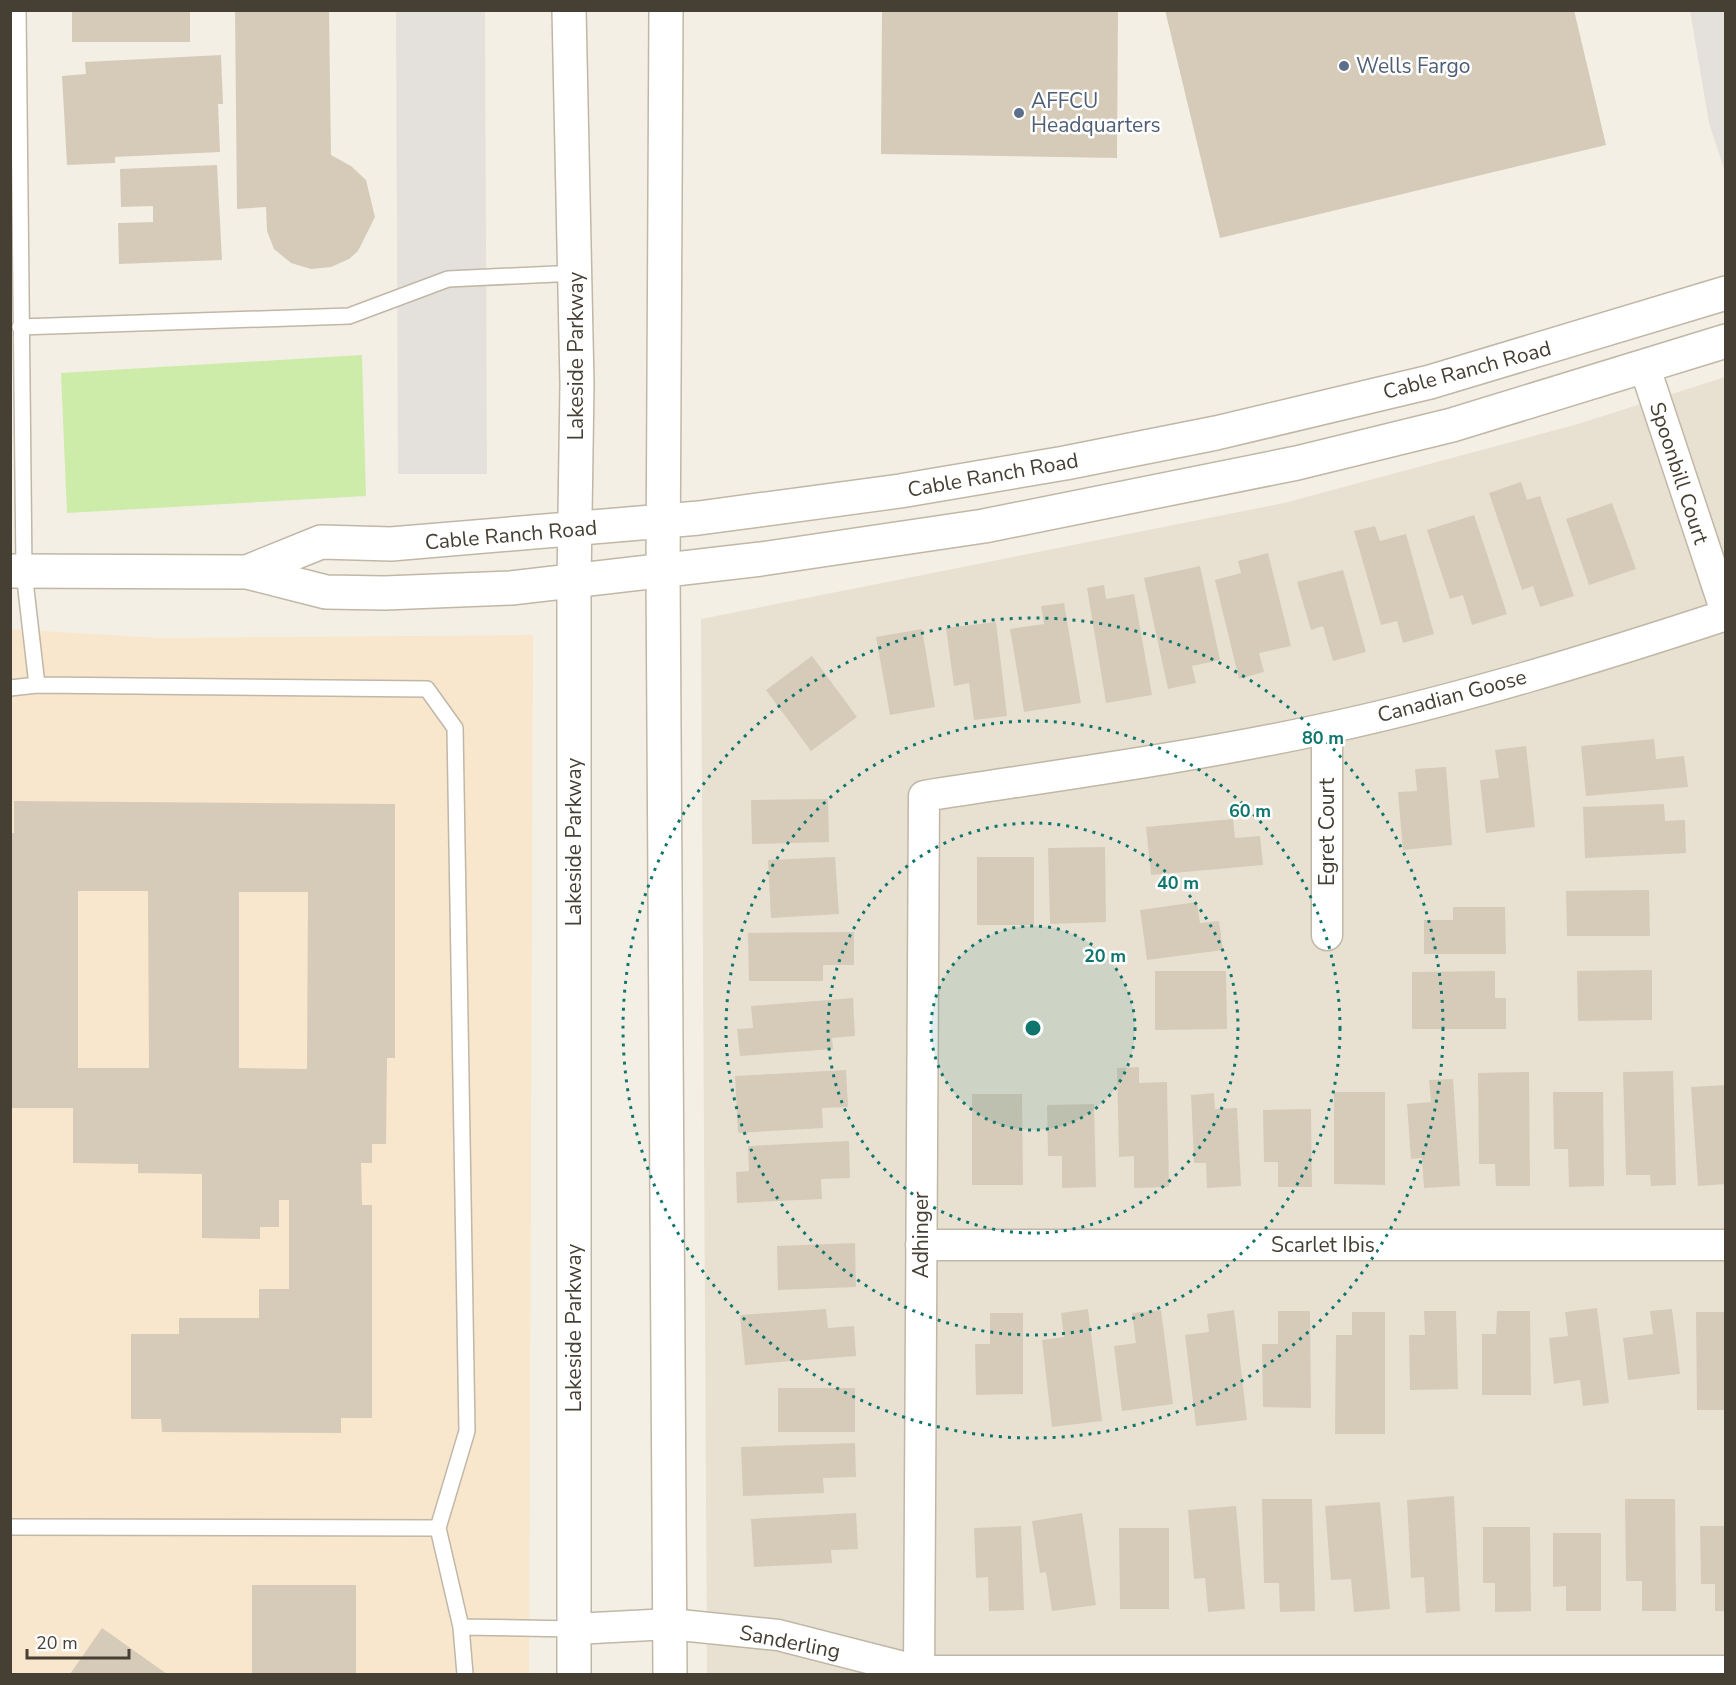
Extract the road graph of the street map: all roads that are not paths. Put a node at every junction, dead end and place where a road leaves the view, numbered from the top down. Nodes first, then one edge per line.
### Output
1 (18, 10) edge
2 (569, 10) edge
3 (666, 10) edge
4 (577, 273) junction
5 (1725, 293) edge
6 (20, 327) junction
7 (1725, 341) edge
8 (1645, 368) junction
9 (663, 521) junction
10 (574, 530) junction
11 (17, 571) edge
12 (663, 572) junction
13 (247, 573) junction
14 (574, 582) junction
15 (1725, 614) edge
16 (37, 685) junction
17 (10, 688) edge
18 (1326, 728) junction
19 (924, 796) joint
20 (1327, 935) dead end
21 (921, 1245) junction
22 (1725, 1245) edge
23 (10, 1527) edge
24 (438, 1528) junction
25 (670, 1624) junction
26 (461, 1627) junction
27 (574, 1629) junction
28 (1725, 1671) edge
29 (919, 1673) edge
30 (465, 1674) edge
31 (574, 1674) edge
32 (670, 1674) edge

1 - 6 lane
2 - 4 street, Lakeside Parkway
3 - 9 street
4 - 6 lane
4 - 10 street, Lakeside Parkway
5 - 9 street, Cable Ranch Road
6 - 11 lane
7 - 8 street, Cable Ranch Road
8 - 12 street, Cable Ranch Road
8 - 15 street, Spoonbill Court
9 - 10 street, Cable Ranch Road
9 - 12 street
10 - 13 street, Cable Ranch Road
10 - 14 street, Lakeside Parkway
11 - 13 street, Cable Ranch Road
11 - 16 lane
12 - 14 street, Cable Ranch Road
12 - 25 street
13 - 14 street, Cable Ranch Road
14 - 27 street, Lakeside Parkway
15 - 18 street, Canadian Goose
16 - 17 lane
16 - 24 lane
18 - 19 street, Canadian Goose
18 - 20 street, Egret Court
19 - 21 street, Adhinger
21 - 22 street, Scarlet Ibis
21 - 29 street, Adhinger
23 - 24 lane
24 - 26 lane
25 - 27 street, Sanderling
25 - 29 street, Sanderling
25 - 32 street
26 - 27 lane
26 - 30 lane
27 - 31 street, Lakeside Parkway
28 - 29 street, Sanderling

